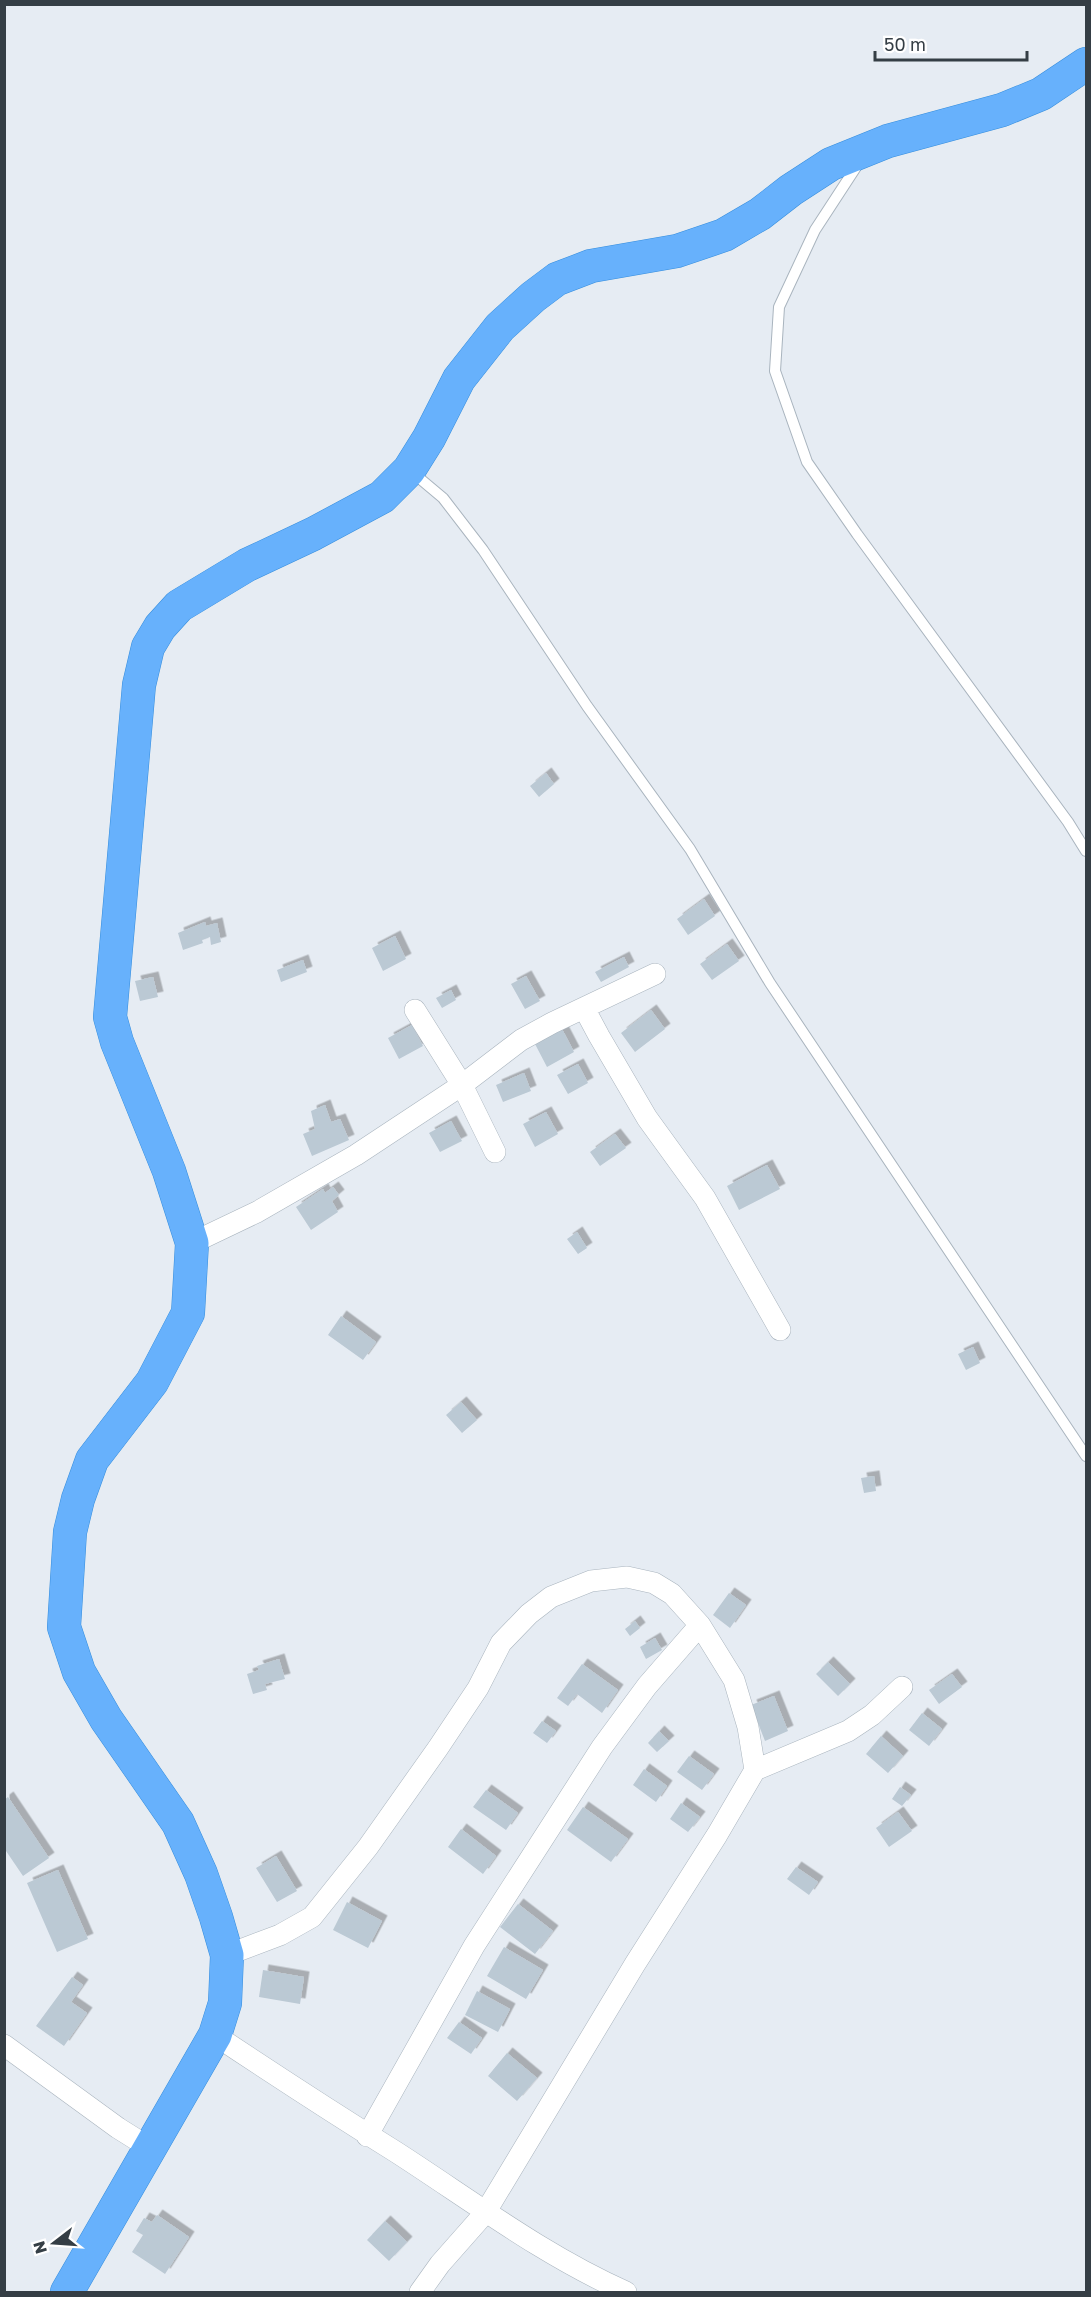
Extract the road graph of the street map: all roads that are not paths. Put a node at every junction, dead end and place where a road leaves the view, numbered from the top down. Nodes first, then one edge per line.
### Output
1 (1086, 63) edge
2 (870, 147) junction
3 (410, 470) junction
4 (1086, 851) edge
5 (656, 974) dead end
6 (584, 1008) junction
7 (415, 1010) dead end
8 (462, 1084) junction
9 (495, 1152) dead end
10 (192, 1244) junction
11 (780, 1330) dead end
12 (1086, 1456) edge
13 (699, 1624) junction
14 (902, 1687) dead end
15 (755, 1770) junction
16 (227, 1955) junction
17 (215, 2035) junction
18 (4, 2045) edge
19 (367, 2136) junction
20 (150, 2148) junction
21 (485, 2213) junction
22 (67, 2292) edge
23 (420, 2292) edge
24 (626, 2292) edge

1 - 2 highway
2 - 3 highway
2 - 4 lane
3 - 10 highway
3 - 12 lane
5 - 6 street
6 - 8 street
6 - 11 street
7 - 8 street
8 - 9 street
8 - 10 street
10 - 16 highway
13 - 15 street
13 - 16 street
13 - 19 street
14 - 15 street
15 - 21 street
16 - 17 highway
17 - 19 street
17 - 20 highway
18 - 20 street
19 - 21 street
20 - 22 highway
21 - 23 street
21 - 24 street

